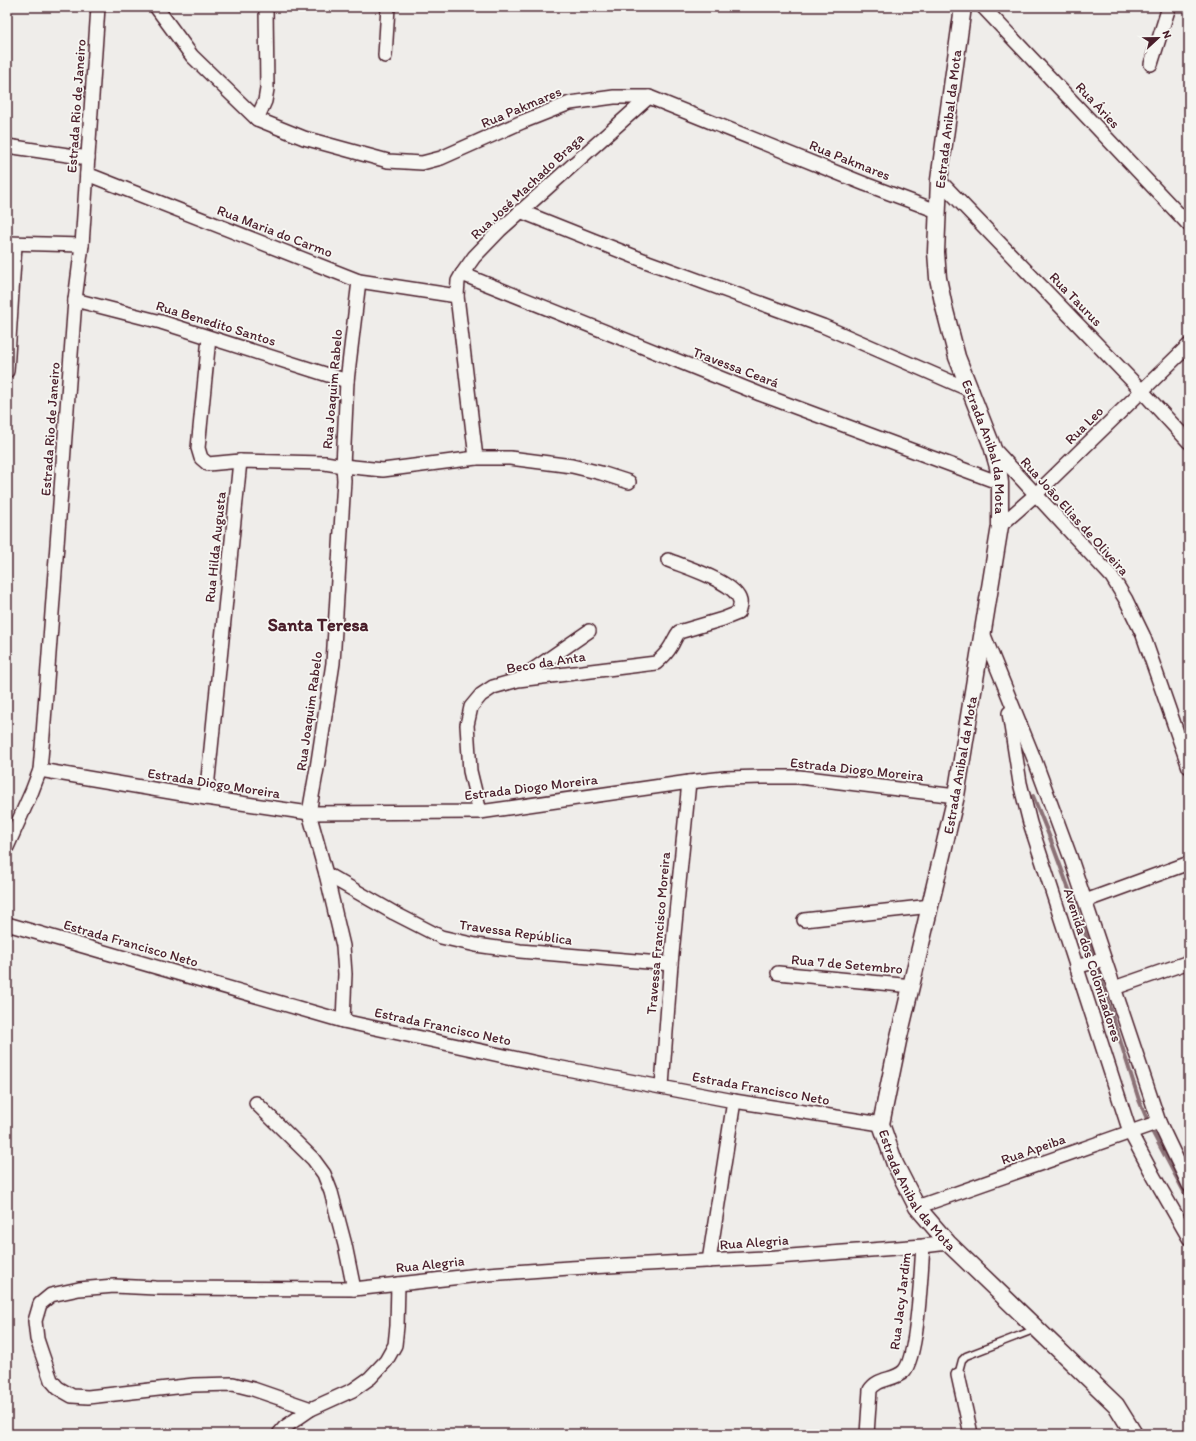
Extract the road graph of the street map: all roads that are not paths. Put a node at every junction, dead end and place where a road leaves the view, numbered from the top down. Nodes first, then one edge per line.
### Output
1 (98, 7) edge
2 (156, 7) edge
3 (266, 7) edge
4 (388, 7) edge
5 (963, 7) edge
6 (983, 7) edge
7 (1169, 7) edge
8 (385, 56) dead end
9 (1151, 64) dead end
10 (649, 97) junction
11 (257, 119) junction
12 (7, 146) edge
13 (88, 158) junction
14 (87, 174) junction
15 (939, 180) junction
16 (520, 211) junction
17 (937, 211) junction
18 (1189, 225) edge
19 (11, 244) edge
20 (82, 245) junction
21 (462, 274) junction
22 (359, 281) junction
23 (457, 296) junction
24 (75, 300) junction
25 (209, 338) junction
26 (1189, 345) edge
27 (7, 371) edge
28 (347, 381) junction
29 (970, 390) junction
30 (1141, 390) junction
31 (1189, 442) edge
32 (992, 446) junction
33 (476, 458) junction
34 (240, 461) junction
35 (343, 466) junction
36 (629, 482) dead end
37 (1000, 483) junction
38 (1035, 495) junction
39 (1000, 526) junction
40 (668, 560) dead end
41 (589, 632) dead end
42 (983, 633) junction
43 (518, 680) junction
44 (1005, 689) junction
45 (1189, 767) edge
46 (40, 770) junction
47 (688, 782) junction
48 (956, 796) junction
49 (206, 798) junction
50 (480, 812) junction
51 (309, 813) junction
52 (7, 847) edge
53 (1189, 863) edge
54 (326, 874) junction
55 (1085, 901) junction
56 (931, 906) junction
57 (804, 920) dead end
58 (7, 924) edge
59 (1101, 960) junction
60 (1189, 962) edge
61 (671, 964) junction
62 (1079, 966) junction
63 (778, 973) dead end
64 (912, 986) junction
65 (1114, 988) junction
66 (343, 1021) junction
67 (662, 1086) junction
68 (734, 1101) junction
69 (256, 1103) dead end
70 (1156, 1123) junction
71 (881, 1124) junction
72 (1134, 1131) junction
73 (1189, 1185) edge
74 (917, 1207) junction
75 (1189, 1238) edge
76 (948, 1243) junction
77 (923, 1246) junction
78 (709, 1261) junction
79 (398, 1284) junction
80 (354, 1289) junction
81 (1037, 1328) junction
82 (958, 1375) joint
83 (311, 1409) junction
84 (279, 1434) edge
85 (867, 1434) edge
86 (971, 1434) edge
87 (1134, 1434) edge

1 - 13 street, Estrada Rio de Janeiro
2 - 11 street, Rua Pakmares
3 - 11 street
4 - 8 street
5 - 15 street, Estrada Anibal da Mota
6 - 18 street, Rua Áries
7 - 9 street
10 - 11 street, Rua Pakmares
10 - 16 street, Rua José Machado Braga
10 - 17 street, Rua Pakmares
12 - 13 street
13 - 14 street, Estrada Rio de Janeiro
14 - 20 street, Estrada Rio de Janeiro
14 - 22 street, Rua Maria do Carmo
15 - 17 street, Estrada Anibal da Mota
15 - 30 street, Rua Taurus
16 - 21 street, Rua José Machado Braga
16 - 29 street
17 - 29 street, Estrada Anibal da Mota
19 - 20 street
19 - 27 street
20 - 24 street, Estrada Rio de Janeiro
21 - 23 street, Rua José Machado Braga
21 - 37 street, Travessa Ceará
22 - 23 street, Rua Maria do Carmo
22 - 28 street, Rua Joaquim Rabelo
23 - 33 street, Rua José Machado Braga
24 - 25 street, Rua Benedito Santos
24 - 46 street, Estrada Rio de Janeiro
25 - 28 street, Rua Benedito Santos
25 - 34 street
26 - 30 street, Rua Leo
28 - 35 street, Rua Joaquim Rabelo
29 - 32 street, Estrada Anibal da Mota
30 - 31 street, Rua Taurus
30 - 38 street, Rua Leo
32 - 37 street, Estrada Anibal da Mota
32 - 38 street, Rua Joāo Elias de Oliveira
33 - 35 street
33 - 36 street
34 - 35 street
34 - 49 street, Rua Hilda Augusta
35 - 51 street, Rua Joaquim Rabelo
37 - 39 street, Estrada Anibal da Mota
38 - 39 street, Rua Leo
38 - 45 street, Rua Joāo Elias de Oliveira
39 - 42 street, Estrada Anibal da Mota
40 - 43 street, Beco da Anta
41 - 43 street
42 - 44 street, Avenida dos Colonizadores
42 - 48 street, Estrada Anibal da Mota
43 - 50 street, Beco da Anta
44 - 55 street, Avenida dos Colonizadores
44 - 62 street, Avenida dos Colonizadores
46 - 49 street, Estrada Diogo Moreira
46 - 52 street, Estrada Rio de Janeiro
47 - 48 street, Estrada Diogo Moreira
47 - 50 street, Estrada Diogo Moreira
47 - 61 street, Travessa Francisco Moreira
48 - 56 street, Estrada Anibal da Mota
49 - 51 street, Estrada Diogo Moreira
50 - 51 street, Estrada Diogo Moreira
51 - 54 street, Rua Joaquim Rabelo
53 - 55 street
54 - 61 street, Travessa República
54 - 66 street, Rua Joaquim Rabelo
55 - 59 street, Avenida dos Colonizadores
56 - 57 street
56 - 64 street, Estrada Anibal da Mota
58 - 66 street, Estrada Francisco Neto
59 - 62 street
59 - 65 street, Avenida dos Colonizadores
60 - 65 street
61 - 67 street, Travessa Francisco Moreira
62 - 72 street, Avenida dos Colonizadores
63 - 64 street, Rua 7 de Setembro
64 - 71 street, Estrada Anibal da Mota
65 - 70 street, Avenida dos Colonizadores
66 - 67 street, Estrada Francisco Neto
67 - 68 street, Estrada Francisco Neto
68 - 71 street, Estrada Francisco Neto
68 - 78 street
69 - 80 street
70 - 72 street, Rua Apeiba
70 - 73 street, Avenida dos Colonizadores
71 - 74 street, Estrada Anibal da Mota
72 - 74 street, Rua Apeiba
72 - 75 street, Avenida dos Colonizadores
74 - 76 street, Estrada Anibal da Mota
76 - 77 street, Rua Alegria
76 - 81 street, Estrada Anibal da Mota
77 - 78 street, Rua Alegria
77 - 85 street, Rua Jacy Jardim
78 - 79 street, Rua Alegria
79 - 80 street, Rua Alegria
79 - 83 street
80 - 83 street, Rua Alegria
81 - 82 lane
81 - 87 street, Estrada Anibal da Mota
82 - 86 street
83 - 84 street

